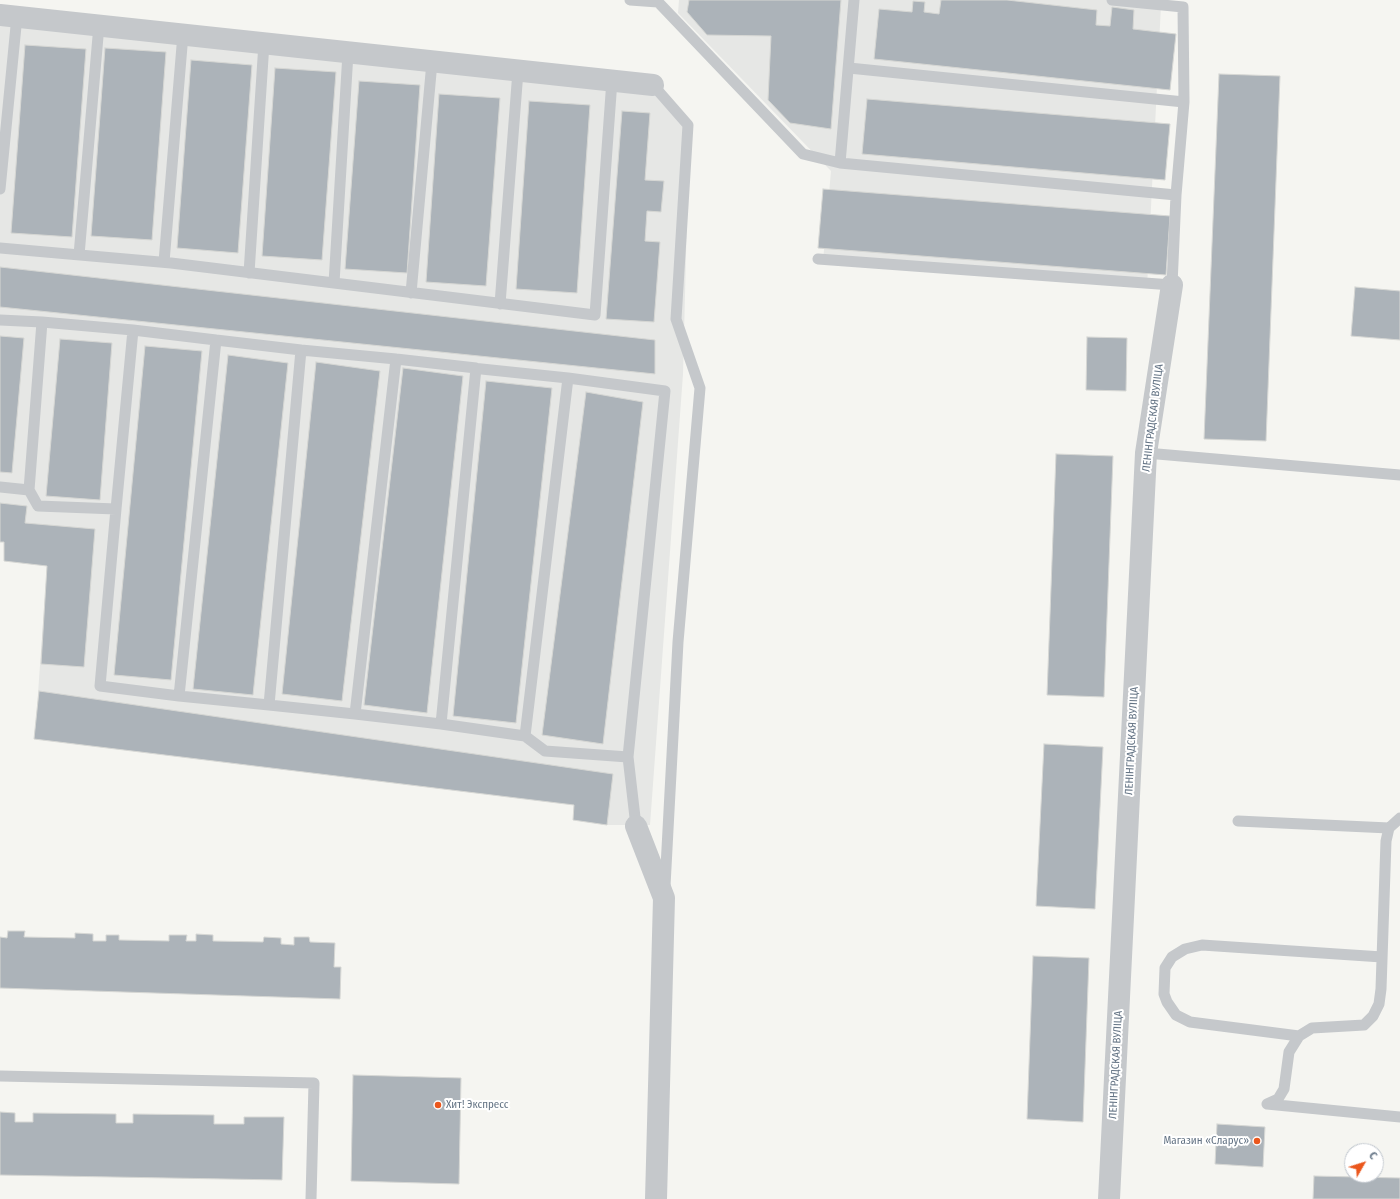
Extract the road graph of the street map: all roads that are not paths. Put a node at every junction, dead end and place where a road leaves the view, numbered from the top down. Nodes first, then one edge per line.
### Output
1 (630, 0) edge
2 (854, 0) edge
3 (1112, 0) edge
4 (8, 15) edge
5 (99, 25) junction
6 (183, 34) junction
7 (264, 44) junction
8 (348, 53) junction
9 (432, 62) junction
10 (849, 68) junction
11 (518, 71) junction
12 (612, 80) junction
13 (653, 85) joint
14 (1184, 102) junction
15 (840, 163) junction
16 (0, 189) edge
17 (1176, 195) junction
18 (0, 248) edge
19 (79, 255) junction
20 (818, 259) dead end
21 (164, 262) junction
22 (248, 273) junction
23 (334, 284) junction
24 (1172, 285) junction
25 (411, 293) junction
26 (500, 304) junction
27 (0, 320) edge
28 (42, 322) junction
29 (133, 330) junction
30 (216, 340) junction
31 (301, 350) junction
32 (396, 359) junction
33 (472, 368) junction
34 (568, 378) junction
35 (1146, 453) junction
36 (1400, 475) edge
37 (0, 487) edge
38 (29, 490) junction
39 (116, 509) junction
40 (179, 696) junction
41 (269, 705) junction
42 (355, 714) junction
43 (441, 724) junction
44 (525, 736) junction
45 (628, 757) junction
46 (1400, 818) edge
47 (1238, 821) dead end
48 (636, 826) joint
49 (1389, 828) junction
50 (664, 898) junction
51 (1382, 957) junction
52 (1299, 1036) junction
53 (0, 1076) edge
54 (1400, 1117) edge
55 (311, 1199) edge
56 (656, 1199) edge
57 (1109, 1199) edge

1 - 15 lane
2 - 10 lane
3 - 14 lane
4 - 5 street
4 - 16 lane
5 - 6 street
5 - 19 lane
6 - 7 street
6 - 21 lane
7 - 8 street
7 - 22 lane
8 - 9 street
8 - 23 lane
9 - 11 street
9 - 25 lane
10 - 14 lane
10 - 15 lane
11 - 12 street
11 - 26 lane
12 - 13 street
12 - 26 lane
13 - 50 lane
14 - 17 lane
15 - 17 lane
17 - 24 lane
18 - 19 lane
19 - 21 lane
20 - 24 lane
21 - 22 lane
22 - 23 lane
23 - 25 lane
24 - 35 street, ЛЕНІНГРАДСКАЯ ВУЛІЦА
25 - 26 lane
27 - 28 lane
28 - 29 lane
28 - 38 lane
29 - 30 lane
29 - 39 lane
30 - 31 lane
30 - 40 lane
31 - 32 lane
31 - 41 lane
32 - 33 lane
32 - 42 lane
33 - 34 lane
33 - 43 lane
34 - 44 lane
34 - 45 lane
35 - 36 lane
35 - 57 street, ЛЕНІНГРАДСКАЯ ВУЛІЦА
37 - 38 lane
38 - 39 lane
39 - 40 lane
40 - 41 lane
41 - 42 lane
42 - 43 lane
43 - 44 lane
44 - 45 lane
45 - 48 lane
46 - 49 lane
47 - 49 lane
48 - 50 street
49 - 51 lane
50 - 56 street
51 - 52 lane
51 - 52 lane
52 - 54 lane
53 - 55 lane

